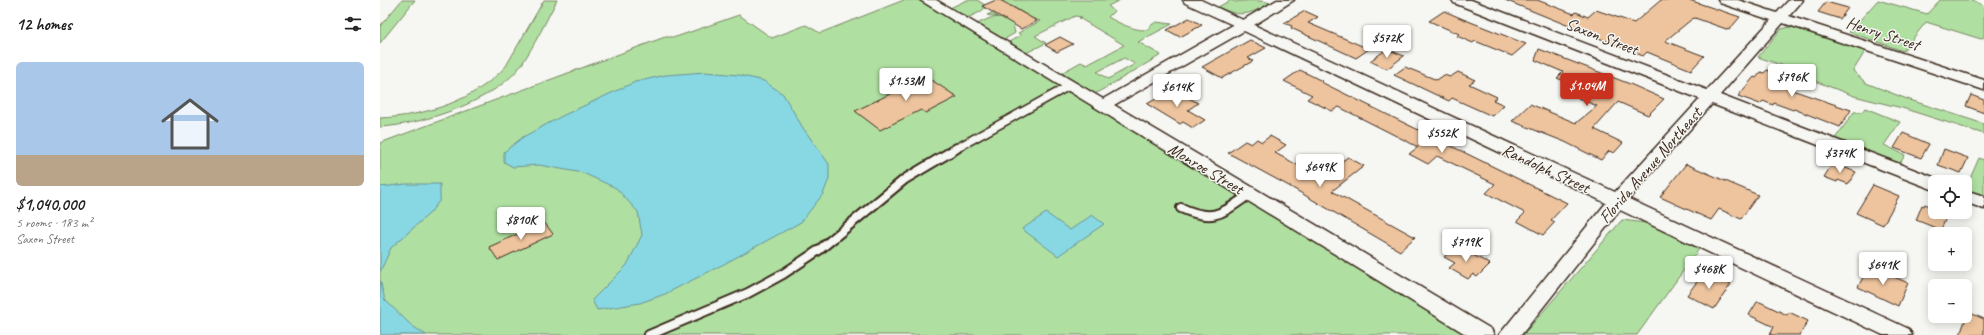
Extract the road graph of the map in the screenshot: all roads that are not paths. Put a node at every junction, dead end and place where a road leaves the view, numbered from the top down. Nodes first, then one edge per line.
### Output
1 (927, 0) edge
2 (1190, 0) edge
3 (1287, 0) edge
4 (1459, 0) edge
5 (1725, 0) edge
6 (1796, 0) edge
7 (1781, 18) junction
8 (1242, 25) junction
9 (1984, 85) edge
10 (1069, 86) junction
11 (1709, 97) junction
12 (1102, 106) junction
13 (1928, 181) edge
14 (1250, 194) junction
15 (1972, 199) edge
16 (1617, 201) junction
17 (1984, 203) edge
18 (1181, 208) dead end
19 (649, 335) edge
20 (1484, 335) edge
21 (1509, 335) edge
22 (1902, 335) edge

1 - 10 street, Monroe Street
2 - 8 street, Randolph Street
3 - 8 street
4 - 11 street, Saxon Street
5 - 7 street, Henry Street
6 - 7 street, Florida Avenue Northeast
7 - 9 street, Henry Street
7 - 11 street, Florida Avenue Northeast
8 - 12 street
8 - 16 street, Randolph Street
10 - 12 street, Monroe Street
10 - 19 lane
11 - 13 street, Saxon Street
11 - 16 street, Florida Avenue Northeast
12 - 14 street, Monroe Street
14 - 18 lane
14 - 20 street, Monroe Street
15 - 17 street
16 - 21 street, Florida Avenue Northeast
16 - 22 street, Randolph Street

